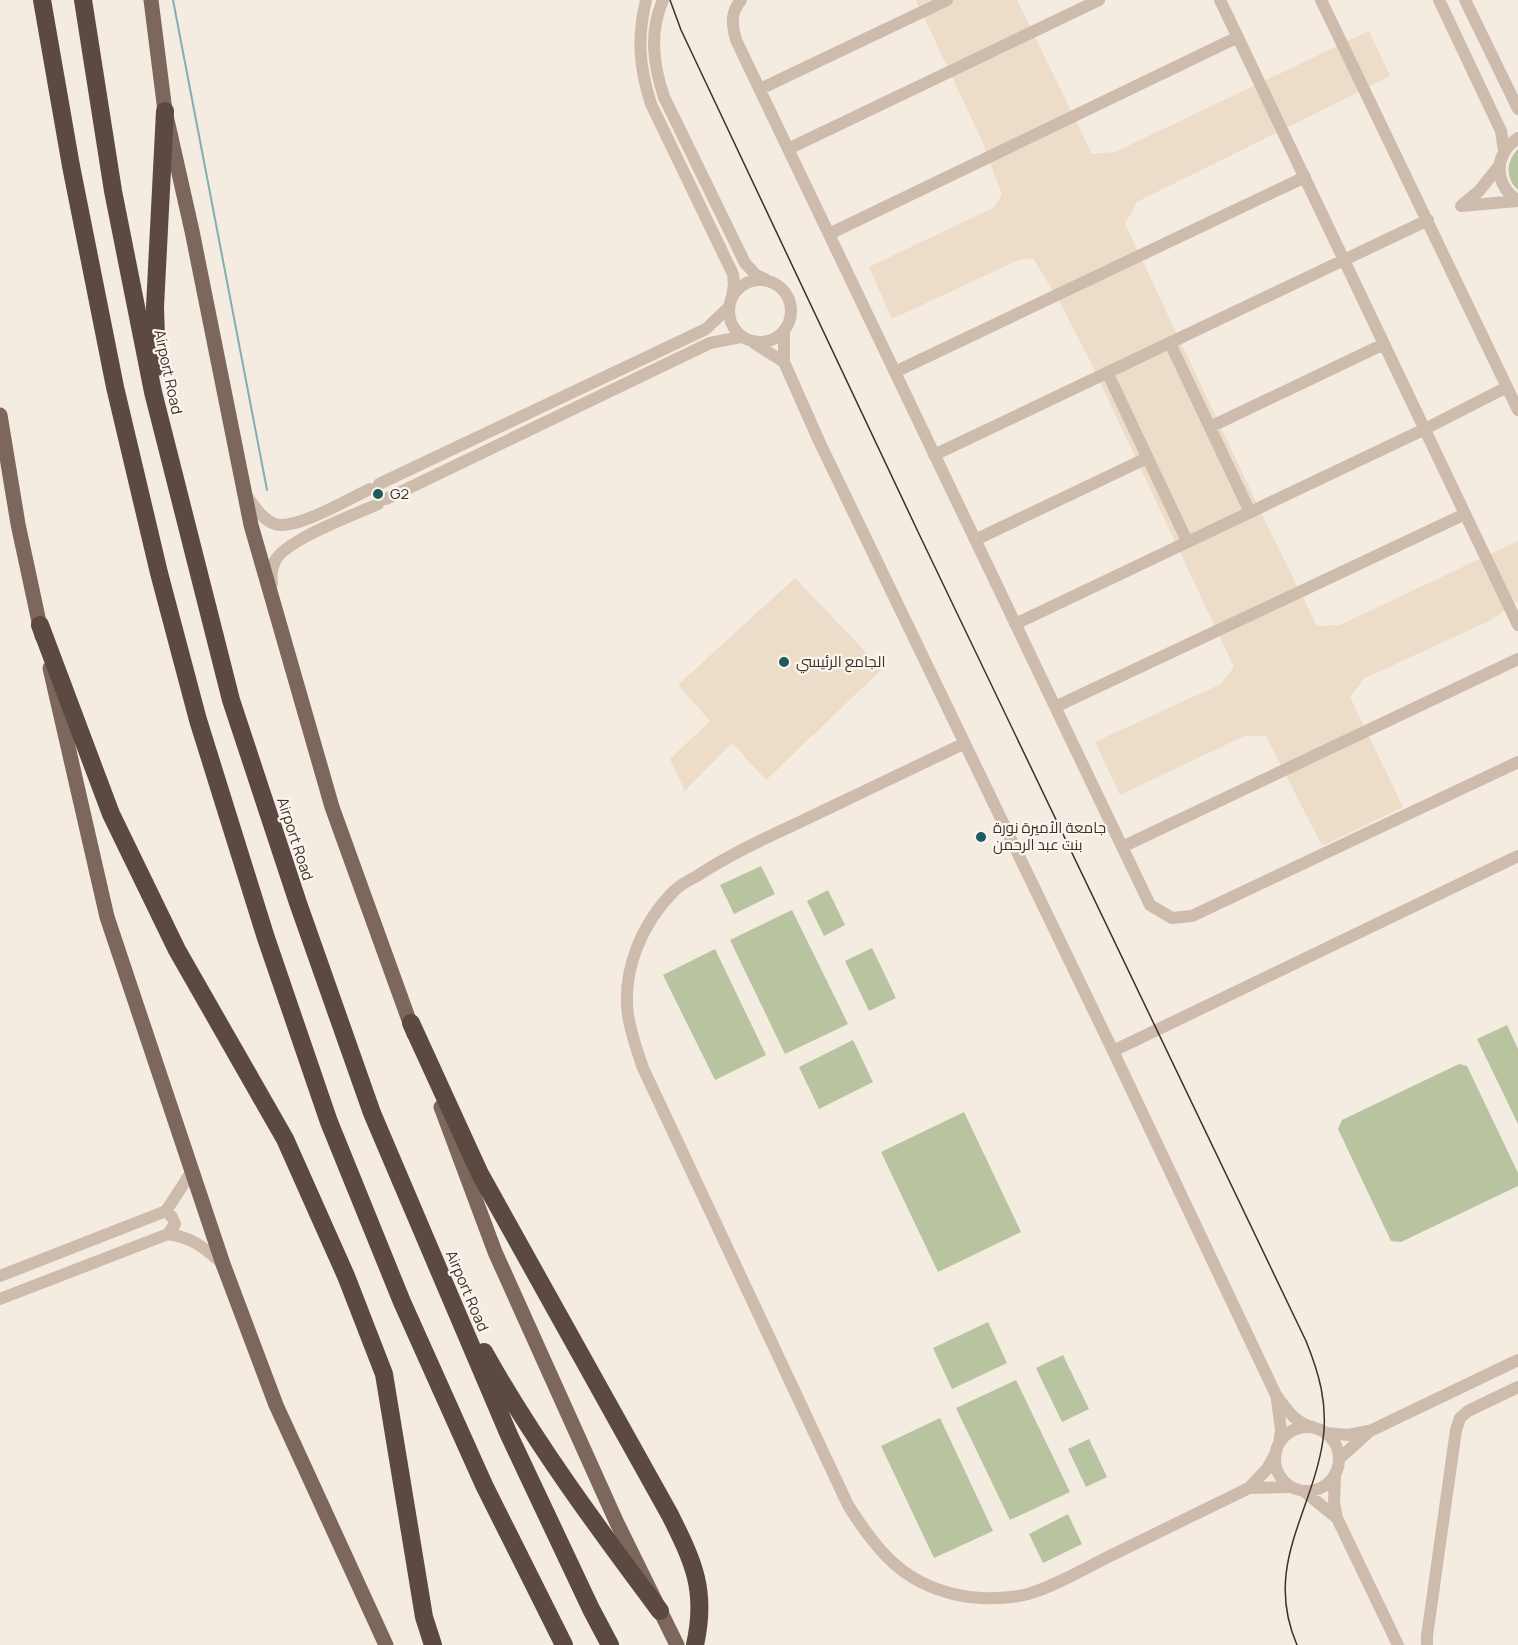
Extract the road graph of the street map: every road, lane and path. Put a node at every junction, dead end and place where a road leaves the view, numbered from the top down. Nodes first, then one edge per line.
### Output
1 (42, 0) edge
2 (83, 0) edge
3 (151, 0) edge
4 (646, 0) edge
5 (663, 0) edge
6 (741, 0) edge
7 (947, 0) edge
8 (1098, 0) edge
9 (1220, 0) edge
10 (1321, 0) edge
11 (1439, 0) edge
12 (1465, 0) edge
13 (1238, 37) junction
14 (760, 89) junction
15 (1518, 109) edge
16 (165, 111) junction
17 (1518, 138) edge
18 (788, 149) junction
19 (1504, 151) junction
20 (1499, 166) junction
21 (1305, 177) junction
22 (1518, 201) edge
23 (1428, 220) junction
24 (829, 234) junction
25 (1345, 261) junction
26 (765, 279) junction
27 (731, 302) junction
28 (784, 332) junction
29 (746, 339) junction
30 (1170, 343) junction
31 (1384, 344) junction
32 (784, 362) junction
33 (895, 372) junction
34 (1107, 372) junction
35 (1507, 387) junction
36 (1518, 410) edge
37 (0, 415) edge
38 (1210, 428) junction
39 (1425, 429) junction
40 (167, 446) junction
41 (934, 455) junction
42 (1148, 458) junction
43 (245, 494) junction
44 (356, 495) junction
45 (363, 511) junction
46 (1250, 512) junction
47 (1465, 514) junction
48 (975, 540) junction
49 (1187, 541) junction
50 (272, 601) junction
51 (1015, 624) junction
52 (40, 625) junction
53 (1518, 625) edge
54 (1518, 659) edge
55 (1055, 707) junction
56 (963, 744) junction
57 (1518, 762) edge
58 (1122, 847) junction
59 (1518, 856) edge
60 (411, 1023) junction
61 (1113, 1051) junction
62 (192, 1171) junction
63 (166, 1211) junction
64 (168, 1234) junction
65 (223, 1264) junction
66 (440, 1272) junction
67 (0, 1276) edge
68 (0, 1299) edge
69 (1518, 1360) edge
70 (1518, 1387) edge
71 (1276, 1395) junction
72 (1313, 1427) junction
73 (1370, 1431) junction
74 (1326, 1433) junction
75 (1277, 1448) junction
76 (1340, 1458) junction
77 (1335, 1477) junction
78 (1290, 1487) junction
79 (1249, 1488) junction
80 (1305, 1492) junction
81 (1337, 1518) junction
82 (660, 1611) junction
83 (386, 1645) edge
84 (433, 1645) edge
85 (564, 1645) edge
86 (610, 1645) edge
87 (677, 1645) edge
88 (695, 1645) edge
89 (1398, 1645) edge
90 (1428, 1645) edge

1 - 85 highway
2 - 40 highway, Airport Road
3 - 16 main road
4 - 27 street
5 - 26 street
6 - 14 street
7 - 14 street
8 - 18 street
9 - 13 street
10 - 23 street
11 - 19 street
12 - 15 street
13 - 21 street
13 - 24 street
14 - 18 street
16 - 40 highway
16 - 43 main road
17 - 19 street
18 - 24 street
19 - 20 street
20 - 22 street
20 - 22 street
21 - 25 street
21 - 33 street
23 - 25 street
23 - 35 street
24 - 33 street
25 - 30 street
25 - 31 street
26 - 27 street
26 - 28 street
27 - 29 street
27 - 44 street
28 - 29 street
28 - 32 street
29 - 32 street
29 - 45 street
30 - 34 street
30 - 38 street
31 - 38 street
31 - 39 street
32 - 56 street
33 - 41 street
34 - 41 street
34 - 42 street
35 - 36 street
35 - 39 street
37 - 52 main road
38 - 46 street
39 - 46 street
39 - 47 street
40 - 66 highway, Airport Road
41 - 48 street
42 - 48 street
42 - 49 street
43 - 44 street
43 - 50 main road
44 - 45 street
45 - 50 street
46 - 49 street
47 - 53 street
47 - 55 street
48 - 51 street
49 - 51 street
50 - 60 main road
51 - 55 street
52 - 62 main road
52 - 84 highway
54 - 58 street
55 - 58 street
56 - 61 street
56 - 79 street
57 - 58 street
59 - 61 street
60 - 82 main road
60 - 88 highway
61 - 71 street
62 - 63 street
62 - 65 main road
63 - 64 street
63 - 67 street
64 - 65 street
64 - 68 street
65 - 83 main road
66 - 82 highway
66 - 86 highway, Airport Road
69 - 73 street
70 - 90 street
71 - 72 street
71 - 75 street
72 - 74 street
72 - 75 street
73 - 74 street
73 - 76 street
74 - 76 street
75 - 78 street
75 - 79 street
76 - 77 street
77 - 80 street
77 - 81 street
78 - 79 street
78 - 80 street
80 - 81 street
81 - 89 street
82 - 87 main road

